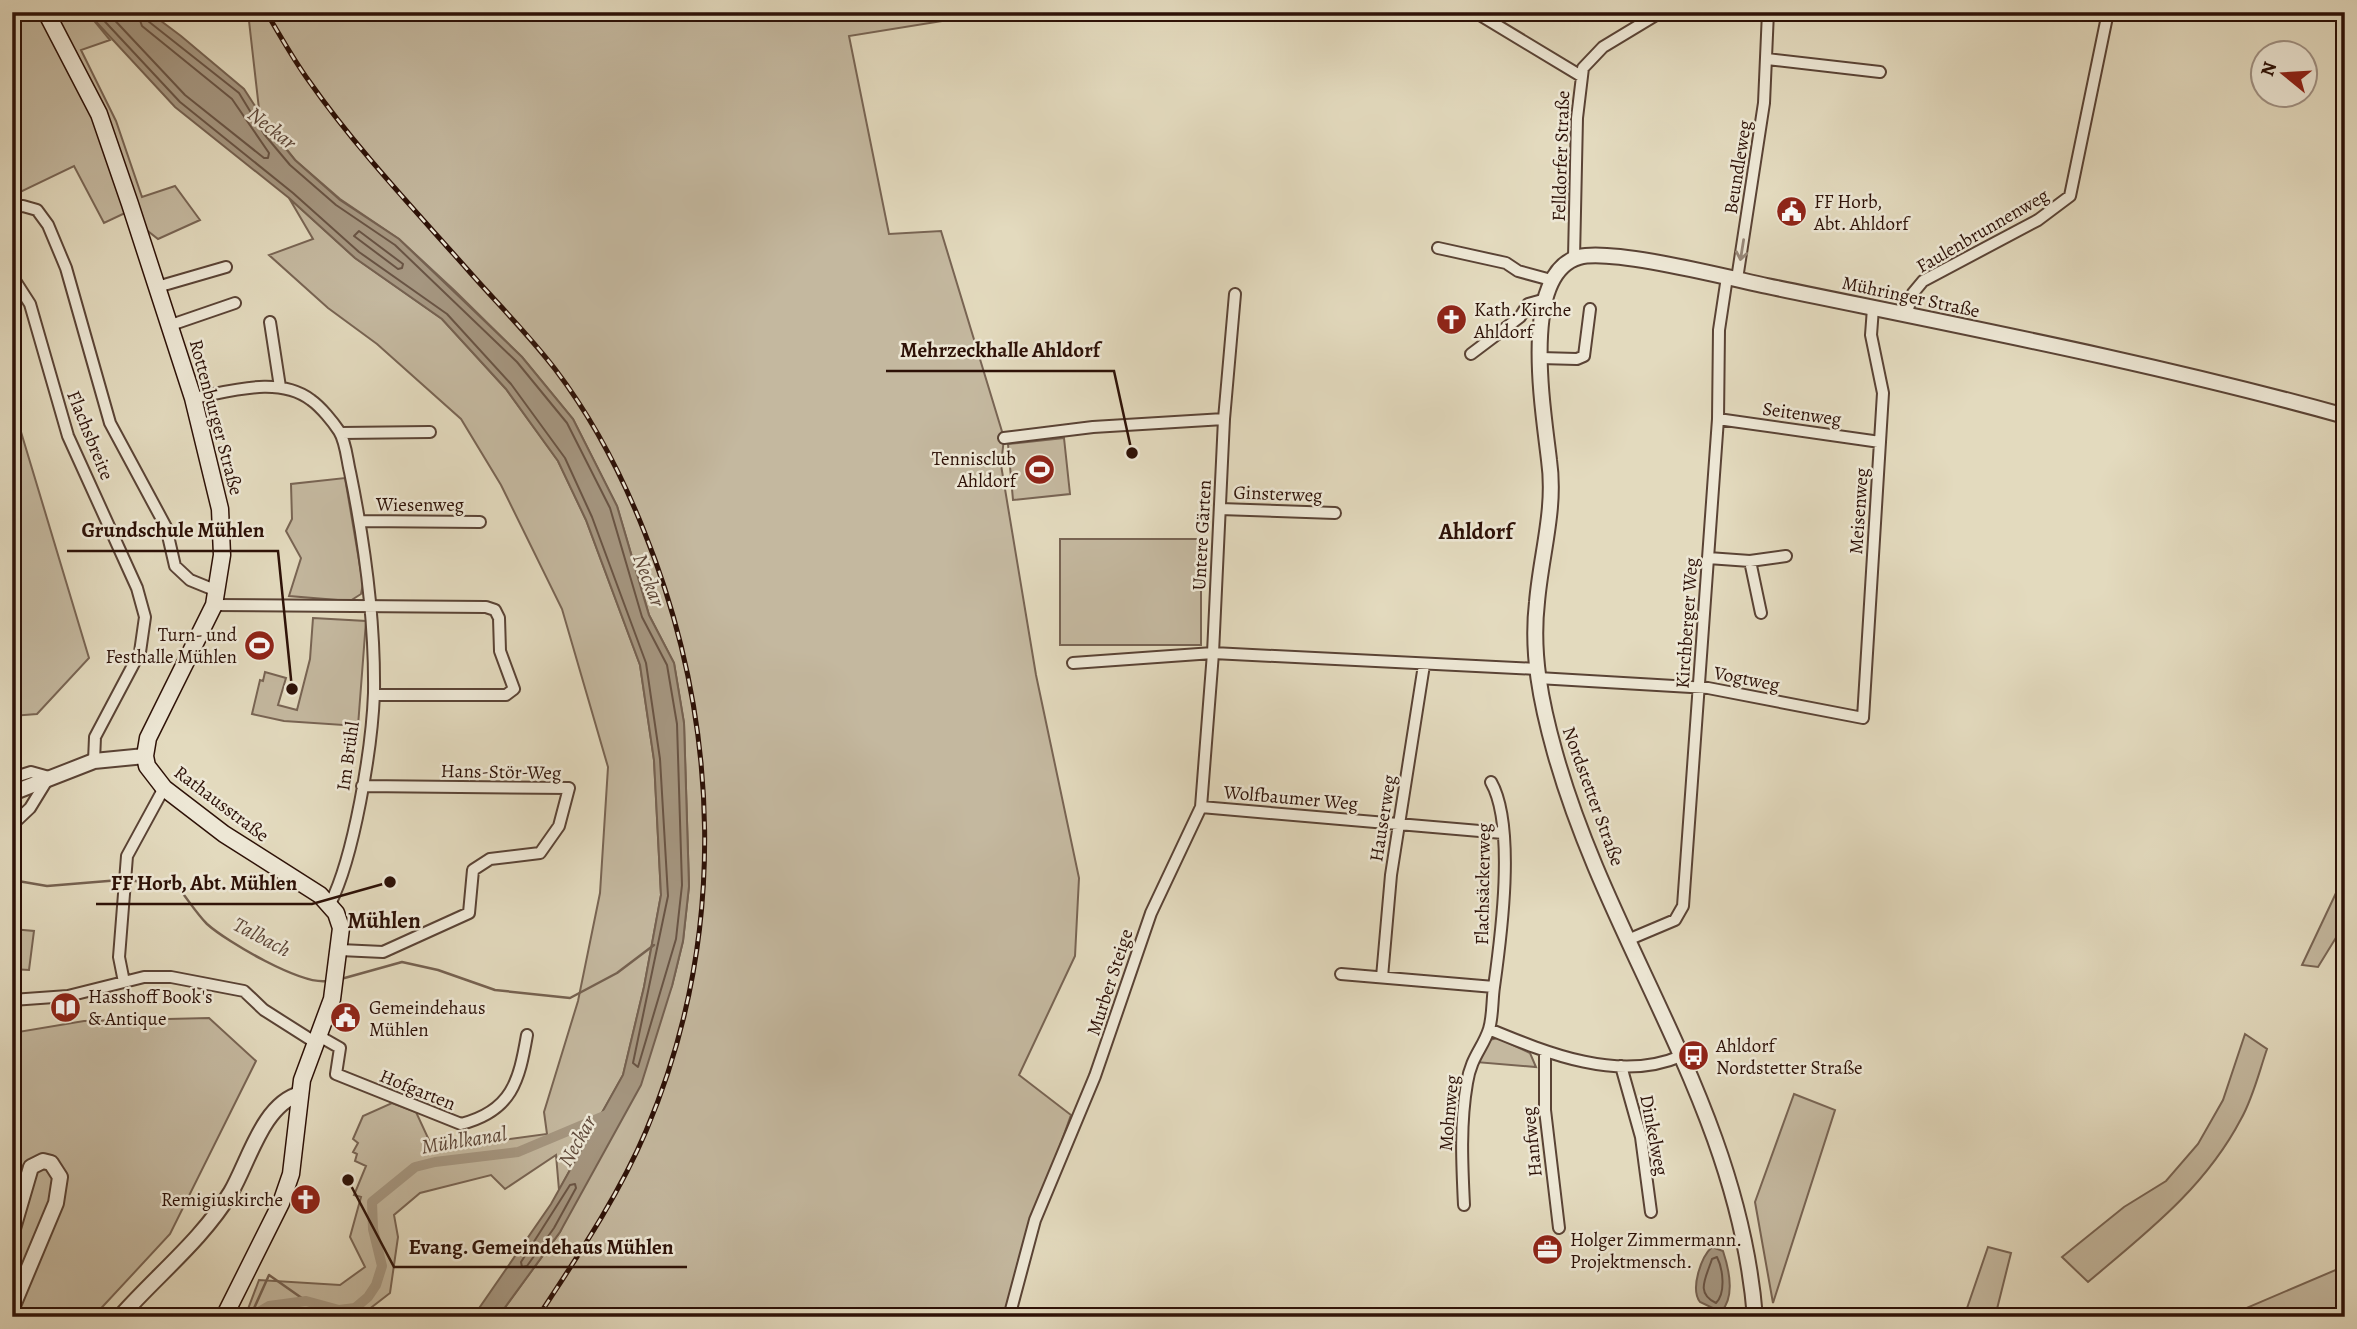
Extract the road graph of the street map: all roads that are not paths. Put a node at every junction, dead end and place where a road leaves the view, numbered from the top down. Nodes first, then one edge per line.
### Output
1 (46, 12) edge
2 (1475, 12) edge
3 (1661, 12) edge
4 (1769, 12) edge
5 (2108, 12) edge
6 (1767, 59) junction
7 (1880, 72) dead end
8 (1581, 76) junction
9 (12, 207) edge
10 (1438, 248) dead end
11 (1574, 258) junction
12 (226, 268) dead end
13 (12, 276) edge
14 (1732, 278) junction
15 (1550, 281) junction
16 (157, 287) junction
17 (1234, 294) dead end
18 (1546, 299) junction
19 (235, 303) dead end
20 (1873, 308) junction
21 (1590, 310) dead end
22 (1906, 315) junction
23 (270, 322) dead end
24 (171, 325) junction
25 (1471, 354) dead end
26 (1540, 358) junction
27 (280, 387) junction
28 (193, 398) junction
29 (2345, 416) edge
30 (1224, 419) junction
31 (1718, 419) junction
32 (430, 432) dead end
33 (341, 433) junction
34 (1004, 438) dead end
35 (1880, 442) junction
36 (1220, 509) junction
37 (1335, 513) dead end
38 (360, 521) junction
39 (480, 522) dead end
40 (1786, 556) dead end
41 (1708, 558) junction
42 (1750, 561) junction
43 (215, 598) junction
44 (372, 609) junction
45 (1761, 613) dead end
46 (1213, 653) junction
47 (1073, 663) dead end
48 (1424, 664) junction
49 (1537, 674) junction
50 (1698, 687) junction
51 (374, 695) junction
52 (1863, 719) joint
53 (145, 756) junction
54 (94, 761) junction
55 (48, 777) junction
56 (12, 779) edge
57 (1491, 782) dead end
58 (362, 786) junction
59 (164, 788) junction
60 (12, 793) edge
61 (1201, 807) junction
62 (1399, 824) junction
63 (12, 825) edge
64 (1503, 833) junction
65 (330, 904) junction
66 (1630, 939) junction
67 (340, 950) junction
68 (1341, 974) dead end
69 (1382, 977) junction
70 (124, 982) junction
71 (1494, 988) junction
72 (12, 1000) edge
73 (1489, 1029) junction
74 (527, 1035) dead end
75 (318, 1039) junction
76 (1545, 1052) junction
77 (1681, 1056) junction
78 (1621, 1066) junction
79 (300, 1094) junction
80 (1464, 1205) dead end
81 (1651, 1212) dead end
82 (1559, 1228) dead end
83 (12, 1232) edge
84 (12, 1308) edge
85 (120, 1317) edge
86 (224, 1317) edge
87 (1009, 1317) edge
88 (1755, 1317) edge

1 - 16 main road, Rottenburger Straße
2 - 8 street
3 - 8 street, Felldorfer Straße
4 - 6 street, Beundleweg
5 - 22 street, Faulenbrunnenweg
6 - 7 street
6 -> 14 street, Beundleweg
8 - 11 street, Felldorfer Straße
9 - 43 street, Flachsbreite
10 - 15 street
11 - 14 street, Mühringer Straße
11 - 15 street
12 - 16 street
13 - 54 street, Flachsbreite
14 - 20 street, Mühringer Straße
14 - 31 street, Kirchberger Weg
15 - 18 street, Nordstetter Straße
16 - 24 main road, Rottenburger Straße
17 - 30 street, Untere Gärten
18 - 25 street
18 - 26 street, Nordstetter Straße
19 - 24 street, Rottenburger Straße
20 - 22 street, Mühringer Straße
20 - 35 street, Meisenweg
21 - 26 street
22 - 29 street, Mühringer Straße
23 - 27 street
24 - 28 main road, Rottenburger Straße
26 - 49 street, Nordstetter Straße
27 - 28 street, Im Brühl
27 - 33 street, Im Brühl
28 - 43 main road, Rottenburger Straße
30 - 34 street
30 - 36 street, Untere Gärten
31 - 35 street, Seitenweg
31 - 41 street, Kirchberger Weg
32 - 33 street
33 - 38 street, Im Brühl
35 - 52 street, Meisenweg
36 - 37 street, Ginsterweg
36 - 46 street, Untere Gärten
38 - 39 street, Wiesenweg
38 - 44 street, Im Brühl
40 - 42 street
41 - 42 street
41 - 50 street, Kirchberger Weg
42 - 45 street
43 - 44 street
43 - 53 main road, Rottenburger Straße
44 - 51 street, Im Brühl
44 - 51 street
46 - 47 street
46 - 48 street
46 - 61 street, Murber Steige
48 - 49 street
48 - 62 street, Hauserweg
49 - 50 street, Vogtweg
49 - 66 street, Nordstetter Straße
50 - 52 street, Vogtweg
50 - 66 street, Kirchberger Weg
51 - 58 street, Im Brühl
53 - 54 street
53 - 59 main road, Rathausstraße
54 - 55 street
55 - 56 street
55 - 60 street
55 - 63 street
57 - 64 street, Flachsäckerweg
58 - 65 street, Im Brühl
58 - 67 street, Hans-Stör-Weg
59 - 65 main road, Rathausstraße
59 - 70 street
61 - 62 street, Wolfbaumer Weg
61 - 87 street, Murber Steige
62 - 64 street, Wolfbaumer Weg
62 - 69 street, Hauserweg
64 - 71 street, Flachsäckerweg
65 - 67 main road
66 - 77 street, Nordstetter Straße
67 - 75 main road
68 - 69 street
69 - 71 street
70 - 72 street
70 - 75 street
71 - 73 street, Flachsäckerweg
73 - 76 street
73 - 80 street, Mohnweg
74 - 75 street, Hofgarten
75 - 79 main road
76 - 78 street
76 - 82 street, Hanfweg
77 - 78 street
77 - 88 street, Nordstetter Straße
78 - 81 street, Dinkelweg
79 - 85 street
79 - 86 main road
83 - 84 street

